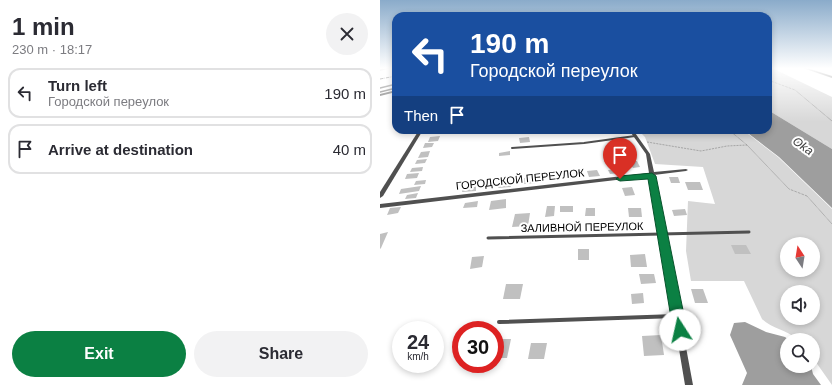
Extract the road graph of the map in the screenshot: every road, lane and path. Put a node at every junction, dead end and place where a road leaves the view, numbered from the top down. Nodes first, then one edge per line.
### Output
1 (784, 86) edge
2 (392, 89) edge
3 (380, 92) edge
4 (392, 92) edge
5 (380, 95) edge
6 (832, 121) edge
7 (419, 134) edge
8 (734, 134) edge
9 (636, 136) edge
10 (747, 145) junction
11 (512, 148) dead end
12 (686, 170) dead end
13 (652, 176) junction
14 (380, 196) edge
15 (380, 206) edge
16 (832, 224) edge
17 (749, 232) dead end
18 (662, 234) junction
19 (488, 238) dead end
20 (677, 316) junction
21 (504, 322) edge
22 (689, 385) edge

1 - 6 path
2 - 3 lane
4 - 5 street
7 - 14 street
8 - 10 path
9 - 10 path
9 - 11 lane
9 - 13 street
10 - 16 path
12 - 13 street, ГОРОДСКОЙ ПЕРЕУЛОК
13 - 15 street, ГОРОДСКОЙ ПЕРЕУЛОК
13 - 18 street
17 - 18 lane, ЗАЛИВНОЙ ПЕРЕУЛОК
18 - 19 lane, ЗАЛИВНОЙ ПЕРЕУЛОК
18 - 20 street
20 - 21 lane
20 - 22 street

